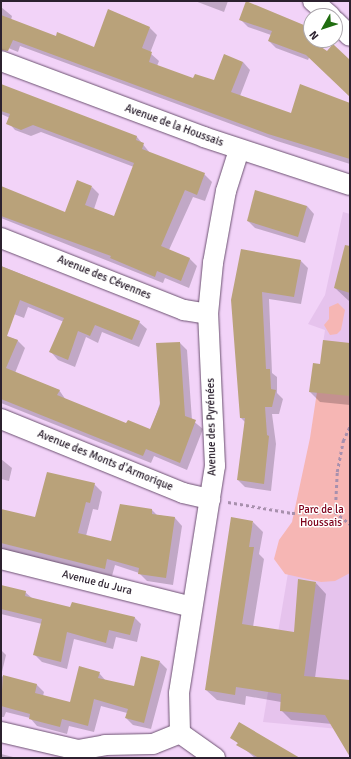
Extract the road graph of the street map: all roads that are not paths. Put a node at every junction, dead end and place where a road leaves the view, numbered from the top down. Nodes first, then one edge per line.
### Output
1 (313, 1) edge
2 (321, 8) edge
3 (1, 61) edge
4 (239, 150) junction
5 (350, 185) edge
6 (1, 238) edge
7 (208, 314) junction
8 (1, 420) edge
9 (210, 499) junction
10 (1, 559) edge
11 (192, 607) junction
12 (1, 732) edge
13 (180, 733) junction
14 (78, 754) edge
15 (215, 758) edge

1 - 2 street
3 - 4 street, Avenue de la Houssais
4 - 5 street, Avenue de la Houssais
4 - 7 street, Avenue des Pyrénées
6 - 7 street, Avenue des Cévennes
7 - 9 street, Avenue des Pyrénées
8 - 9 street, Avenue des Monts d'Armorique
9 - 11 street, Avenue des Pyrénées
10 - 11 street, Avenue du Jura
11 - 13 street, Avenue des Pyrénées
12 - 14 street
13 - 14 street
13 - 15 street

